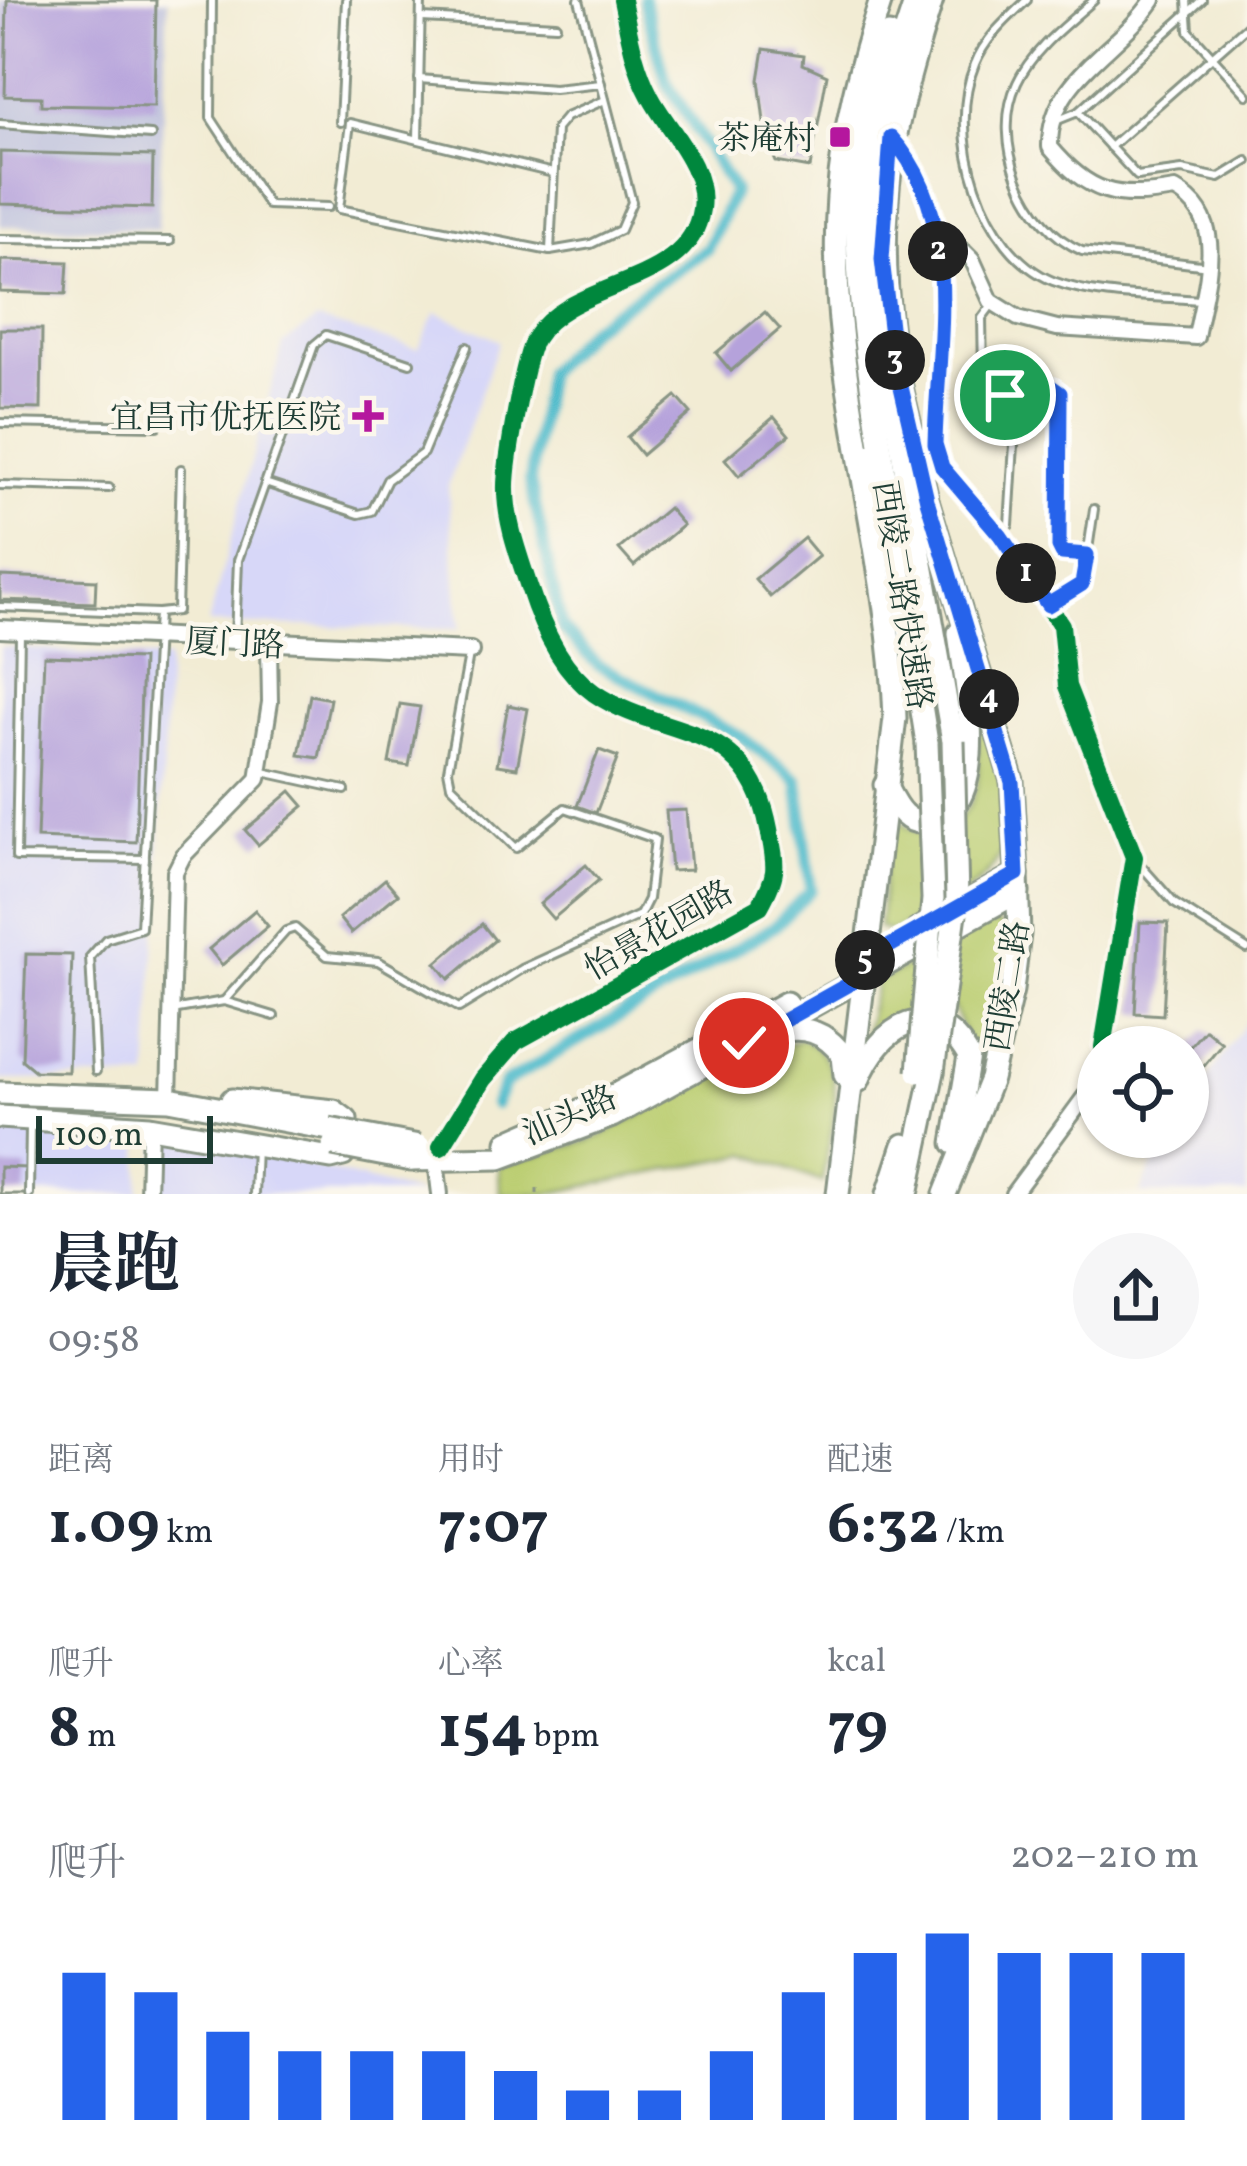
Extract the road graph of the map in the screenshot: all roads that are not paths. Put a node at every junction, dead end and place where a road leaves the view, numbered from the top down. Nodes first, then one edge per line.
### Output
1 (212, 0) edge
2 (346, 0) edge
3 (421, 0) edge
4 (579, 0) edge
5 (622, 0) edge
6 (881, 0) edge
7 (901, 0) edge
8 (916, 0) edge
9 (932, 0) edge
10 (1027, 0) edge
11 (1094, 0) edge
12 (1153, 0) edge
13 (1187, 0) edge
14 (1202, 0) edge
15 (1186, 14) junction
16 (421, 18) junction
17 (556, 25) dead end
18 (1247, 26) edge
19 (1213, 56) junction
20 (419, 79) junction
21 (601, 83) junction
22 (1247, 95) edge
23 (605, 100) junction
24 (1078, 112) junction
25 (340, 122) dead end
26 (1050, 122) junction
27 (0, 124) edge
28 (151, 135) dead end
29 (891, 137) junction
30 (418, 140) junction
31 (1110, 147) junction
32 (1247, 161) edge
33 (553, 172) junction
34 (869, 200) junction
35 (328, 208) dead end
36 (936, 223) junction
37 (0, 239) edge
38 (170, 242) dead end
39 (550, 251) junction
40 (1210, 266) junction
41 (1202, 300) junction
42 (994, 304) junction
43 (467, 347) dead end
44 (410, 363) dead end
45 (983, 373) dead end
46 (880, 392) junction
47 (996, 394) dead end
48 (1017, 396) junction
49 (0, 423) edge
50 (157, 426) dead end
51 (181, 470) dead end
52 (265, 483) junction
53 (0, 485) edge
54 (110, 488) dead end
55 (870, 499) junction
56 (927, 500) junction
57 (1094, 508) dead end
58 (1009, 525) dead end
59 (1087, 555) junction
60 (956, 597) junction
61 (1048, 605) junction
62 (0, 608) edge
63 (158, 613) junction
64 (0, 629) edge
65 (20, 630) junction
66 (154, 638) junction
67 (235, 643) junction
68 (269, 644) junction
69 (470, 652) joint
70 (260, 772) junction
71 (884, 784) junction
72 (345, 790) dead end
73 (1134, 857) junction
74 (145, 859) junction
75 (1018, 883) junction
76 (1247, 949) edge
77 (865, 968) junction
78 (224, 1001) junction
79 (172, 1010) junction
80 (274, 1016) dead end
81 (1106, 1026) edge
82 (744, 1043) junction
83 (96, 1071) dead end
84 (925, 1072) junction
85 (0, 1093) edge
86 (169, 1099) junction
87 (0, 1106) edge
88 (1077, 1107) edge
89 (847, 1110) junction
90 (0, 1117) edge
91 (30, 1118) junction
92 (150, 1127) junction
93 (336, 1137) junction
94 (256, 1144) junction
95 (427, 1154) junction
96 (28, 1194) edge
97 (148, 1194) edge
98 (254, 1194) edge
99 (440, 1194) edge
100 (838, 1194) edge
101 (891, 1194) edge
102 (907, 1194) edge
103 (942, 1194) edge
104 (1013, 1194) edge

1 - 35 lane
2 - 25 lane
3 - 16 lane
4 - 21 lane
5 - 95 street, 怡景花园路
6 - 55 main road
7 - 46 main road, 西陵二路快速路
8 - 34 main road, 西陵二路快速路
9 - 29 main road, 西陵二路
10 - 41 lane
11 - 40 lane
12 - 26 street
13 - 15 lane
14 - 15 lane
15 - 19 lane
15 - 24 lane
16 - 17 lane
16 - 20 lane
18 - 19 lane
19 - 22 lane
19 - 31 lane
20 - 21 lane
20 - 30 lane
21 - 23 lane
23 - 33 lane
23 - 39 lane
24 - 26 lane
24 - 31 lane
26 - 40 street
27 - 28 lane
29 - 34 main road
29 - 36 street
29 - 56 main road, 西陵二路
30 - 33 lane
30 - 39 lane
31 - 32 lane
33 - 39 lane
34 - 46 main road, 西陵二路快速路
36 - 42 street
36 - 61 street
37 - 38 lane
40 - 41 street
41 - 42 street
42 - 45 lane
43 - 52 lane
44 - 52 lane
46 - 55 main road
46 - 56 main road
46 - 84 main road, 西陵二路快速路, bridge
46 - 84 main road, 西陵二路快速路, bridge
47 - 48 lane
48 - 58 lane
48 - 59 lane
49 - 50 lane
51 - 63 lane
52 - 67 lane
53 - 54 lane
55 - 71 main road
56 - 60 main road, 西陵二路
57 - 59 lane
59 - 61 lane
60 - 71 main road
60 - 75 main road, 西陵二路
61 - 73 street
62 - 63 lane
63 - 66 lane
64 - 65 street, 厦门路
65 - 66 street, 厦门路
65 - 74 lane
66 - 67 street, 厦门路
66 - 74 lane
67 - 68 street, 厦门路
68 - 69 street, 厦门路
68 - 70 street
69 - 78 lane
70 - 72 lane
70 - 79 street
71 - 77 main road
73 - 76 lane
73 - 81 street
74 - 83 lane
75 - 77 main road, 汕头路
75 - 103 main road, 西陵二路
77 - 82 main road, 汕头路
77 - 89 main road
77 - 95 main road, 汕头路
78 - 79 lane
78 - 80 lane
79 - 86 street
82 - 89 main road
82 - 95 main road, 汕头路
84 - 101 main road, 西陵二路快速路
84 - 102 main road, 西陵二路快速路
85 - 86 main road, 汕头路
86 - 93 main road, 汕头路
87 - 93 main road, 汕头路
88 - 104 street
89 - 100 main road
89 - 103 main road
90 - 91 main road
91 - 92 main road
91 - 96 lane
92 - 94 main road
92 - 97 street
93 - 94 main road
93 - 95 main road, 汕头路, bridge
94 - 98 lane
95 - 99 street

